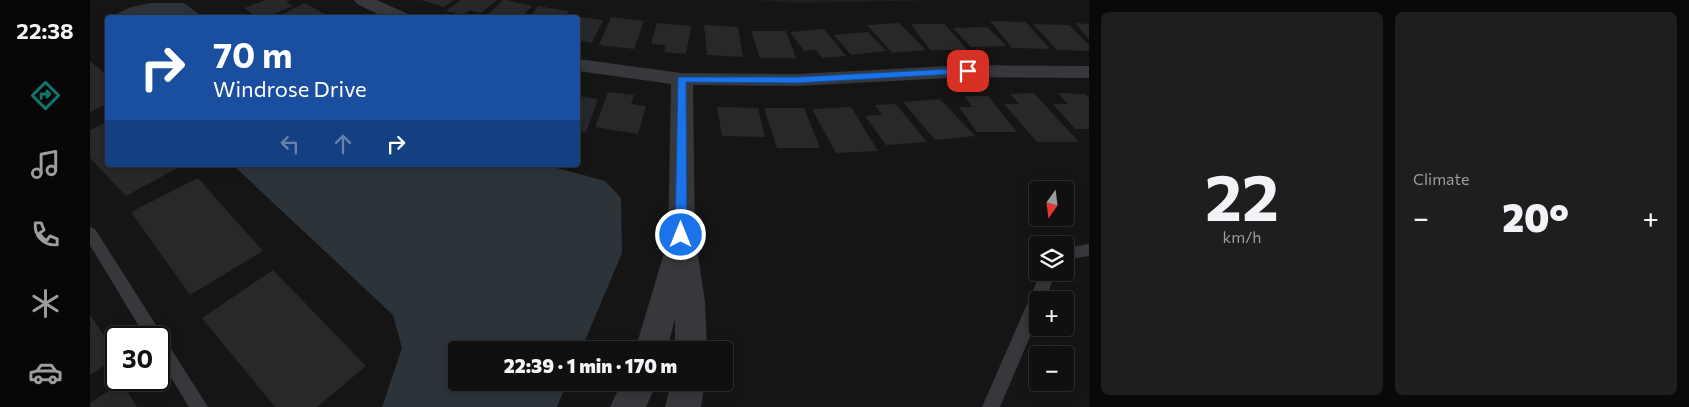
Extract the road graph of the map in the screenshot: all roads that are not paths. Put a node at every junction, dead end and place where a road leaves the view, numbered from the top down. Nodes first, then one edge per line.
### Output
1 (363, 0) edge
2 (396, 15) edge
3 (580, 65) edge
4 (1089, 72) edge
5 (682, 79) junction
6 (90, 233) edge
7 (681, 235) junction
8 (1089, 250) edge
9 (1074, 252) edge
10 (1045, 281) edge
11 (148, 326) edge
12 (653, 341) edge
13 (692, 341) edge
14 (170, 361) edge
15 (636, 391) edge
16 (686, 391) edge
17 (199, 407) edge
18 (628, 407) edge
19 (683, 407) edge
20 (991, 407) edge

1 - 2 street
3 - 5 street
4 - 5 street
5 - 7 street
6 - 11 lane
7 - 12 street
7 - 13 street
8 - 9 lane
10 - 20 lane
14 - 17 lane
15 - 18 street
16 - 19 street

